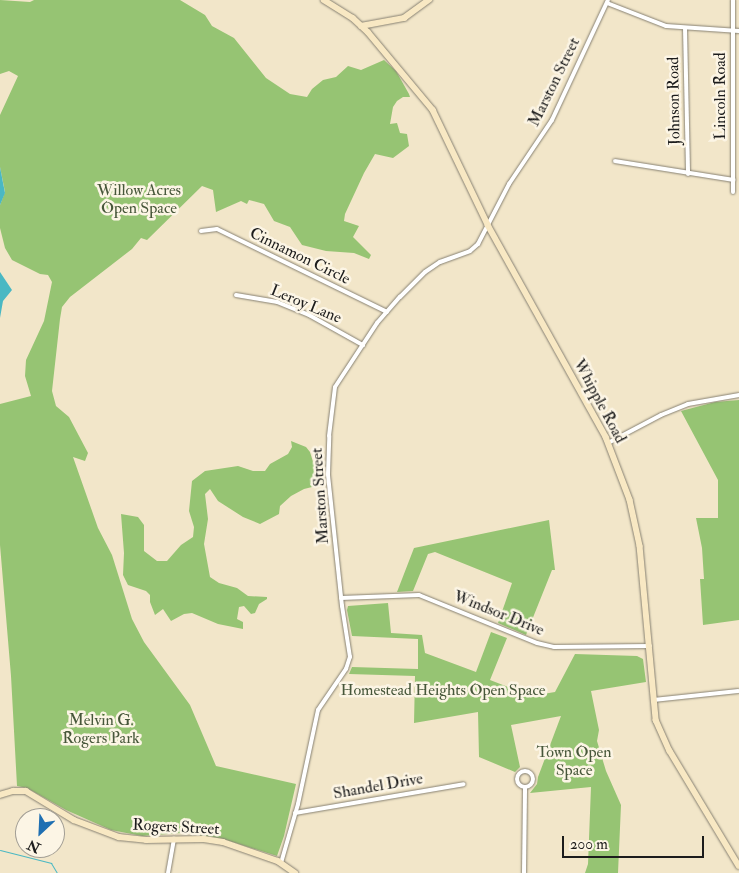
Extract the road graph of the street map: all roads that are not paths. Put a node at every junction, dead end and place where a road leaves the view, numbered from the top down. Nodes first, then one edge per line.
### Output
1 (324, 0) edge
2 (429, 0) edge
3 (733, 0) edge
4 (608, 1) edge
5 (361, 26) junction
6 (685, 28) junction
7 (733, 30) junction
8 (739, 30) edge
9 (615, 161) dead end
10 (688, 174) junction
11 (733, 180) junction
12 (733, 192) dead end
13 (488, 225) junction
14 (201, 232) dead end
15 (236, 295) dead end
16 (387, 312) junction
17 (363, 345) junction
18 (739, 395) edge
19 (608, 443) junction
20 (341, 598) junction
21 (650, 646) junction
22 (739, 691) edge
23 (653, 700) junction
24 (464, 784) dead end
25 (525, 788) junction
26 (0, 795) edge
27 (295, 813) junction
28 (174, 840) junction
29 (281, 863) junction
30 (739, 866) edge
31 (168, 873) edge
32 (295, 873) edge
33 (524, 873) edge

1 - 5 main road, Whipple Road
2 - 5 main road
3 - 7 street, Lincoln Road
4 - 6 street
4 - 13 street, Marston Street
5 - 13 main road, Whipple Road
6 - 7 street
6 - 10 street, Johnson Road
7 - 8 street
7 - 11 street, Lincoln Road
9 - 10 street
10 - 11 street
11 - 12 street, Lincoln Road
13 - 16 street, Marston Street
13 - 19 main road, Whipple Road
14 - 16 street, Cinnamon Circle
15 - 17 street, Leroy Lane
16 - 17 street, Marston Street
17 - 20 street, Marston Street
18 - 19 street
19 - 21 main road, Whipple Road
20 - 21 street, Windsor Drive
20 - 27 street, Marston Street
21 - 23 main road, Whipple Road
22 - 23 street
23 - 30 main road, Whipple Road
24 - 27 street, Shandel Drive
25 - 25 street
25 - 33 street
26 - 28 main road, Rogers Street
27 - 29 street, Marston Street
28 - 29 main road, Rogers Street
28 - 31 street
29 - 32 main road, Rogers Street

